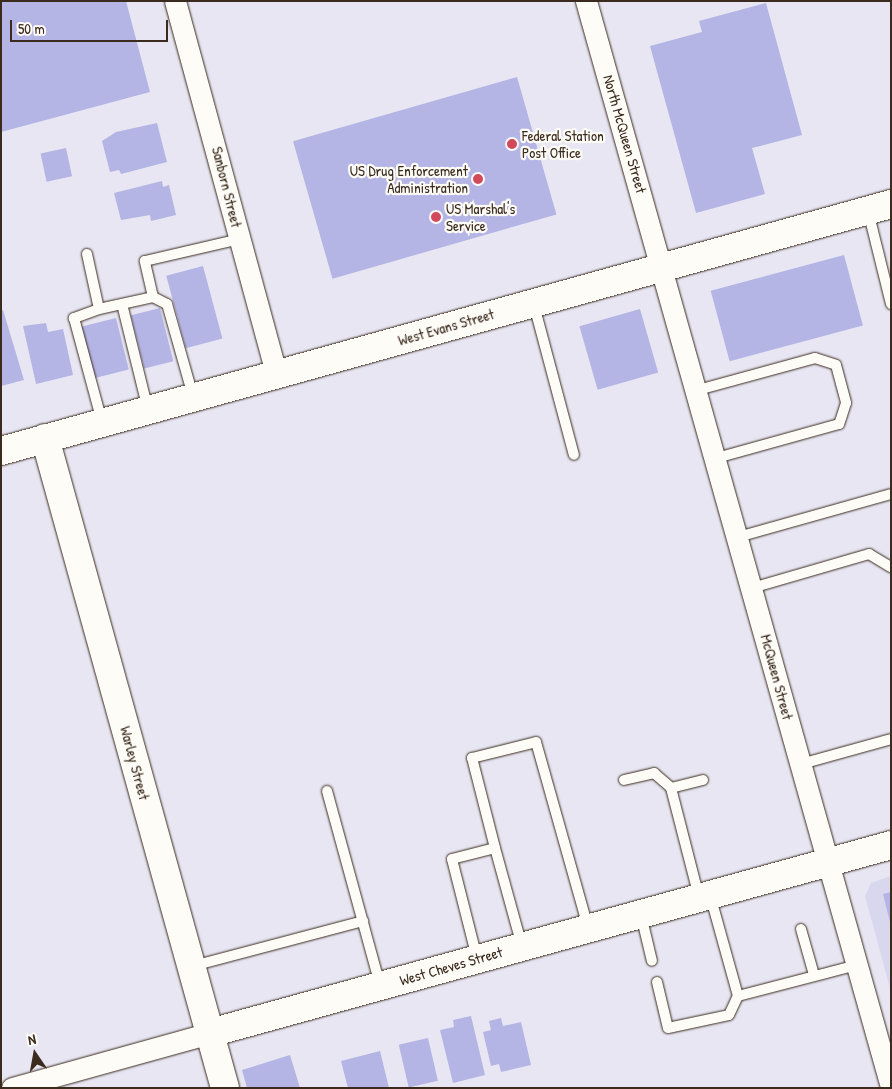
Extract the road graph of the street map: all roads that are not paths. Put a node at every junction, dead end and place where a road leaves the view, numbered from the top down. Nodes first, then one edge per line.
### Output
1 (175, 1) edge
2 (586, 1) edge
3 (879, 207) edge
4 (240, 239) junction
5 (87, 254) dead end
6 (663, 266) junction
7 (153, 297) junction
8 (533, 302) junction
9 (122, 304) junction
10 (891, 304) edge
11 (99, 309) junction
12 (276, 374) junction
13 (698, 390) junction
14 (194, 397) junction
15 (148, 410) junction
16 (102, 423) junction
17 (45, 438) junction
18 (1, 451) edge
19 (574, 455) dead end
20 (716, 458) junction
21 (891, 494) edge
22 (738, 537) junction
23 (891, 567) edge
24 (752, 588) junction
25 (891, 739) edge
26 (801, 764) junction
27 (624, 780) dead end
28 (703, 780) dead end
29 (671, 788) junction
30 (327, 791) dead end
31 (891, 845) edge
32 (495, 848) junction
33 (828, 862) junction
34 (704, 896) junction
35 (640, 914) junction
36 (363, 921) junction
37 (588, 928) junction
38 (801, 929) dead end
39 (522, 947) junction
40 (477, 959) junction
41 (652, 961) dead end
42 (857, 965) junction
43 (192, 967) junction
44 (814, 976) junction
45 (657, 982) dead end
46 (380, 986) junction
47 (738, 996) junction
48 (210, 1033) junction
49 (891, 1087) edge
50 (12, 1088) edge
51 (226, 1088) edge

1 - 4 street, Sanborn Street
2 - 6 street, North McQueen Street
3 - 6 main road, West Evans Street
3 - 10 lane
4 - 7 lane
4 - 12 street, Sanborn Street
5 - 11 lane
6 - 8 main road, West Evans Street
6 - 13 street, McQueen Street
7 - 9 lane
7 - 14 lane
8 - 12 main road, West Evans Street
8 - 19 lane
9 - 11 lane
9 - 15 lane
11 - 16 lane
12 - 14 main road, West Evans Street
13 - 20 street, McQueen Street
13 - 20 lane
14 - 15 main road, West Evans Street
15 - 16 main road, West Evans Street
16 - 17 main road, West Evans Street
17 - 18 main road, West Evans Street
17 - 43 main road, Warley Street
20 - 22 street, McQueen Street
21 - 22 lane
22 - 24 street, McQueen Street
23 - 24 lane
24 - 26 street, McQueen Street
25 - 26 lane
26 - 33 street, McQueen Street
27 - 29 lane
28 - 29 lane
29 - 34 lane
30 - 36 lane
31 - 33 main road, West Cheves Street
32 - 37 lane
32 - 39 lane
32 - 40 lane
33 - 34 main road, West Cheves Street
33 - 42 street, McQueen Street
34 - 35 main road, West Cheves Street
34 - 47 lane
35 - 37 main road, West Cheves Street
35 - 41 lane
36 - 43 lane
36 - 46 lane
37 - 39 main road, West Cheves Street
38 - 44 lane
39 - 40 main road, West Cheves Street
40 - 46 main road, West Cheves Street
42 - 44 lane
42 - 49 street, McQueen Street
43 - 48 main road, Warley Street
44 - 47 lane
45 - 47 lane
46 - 48 main road, West Cheves Street
48 - 50 street, West Cheves Street
48 - 51 main road, Warley Street

